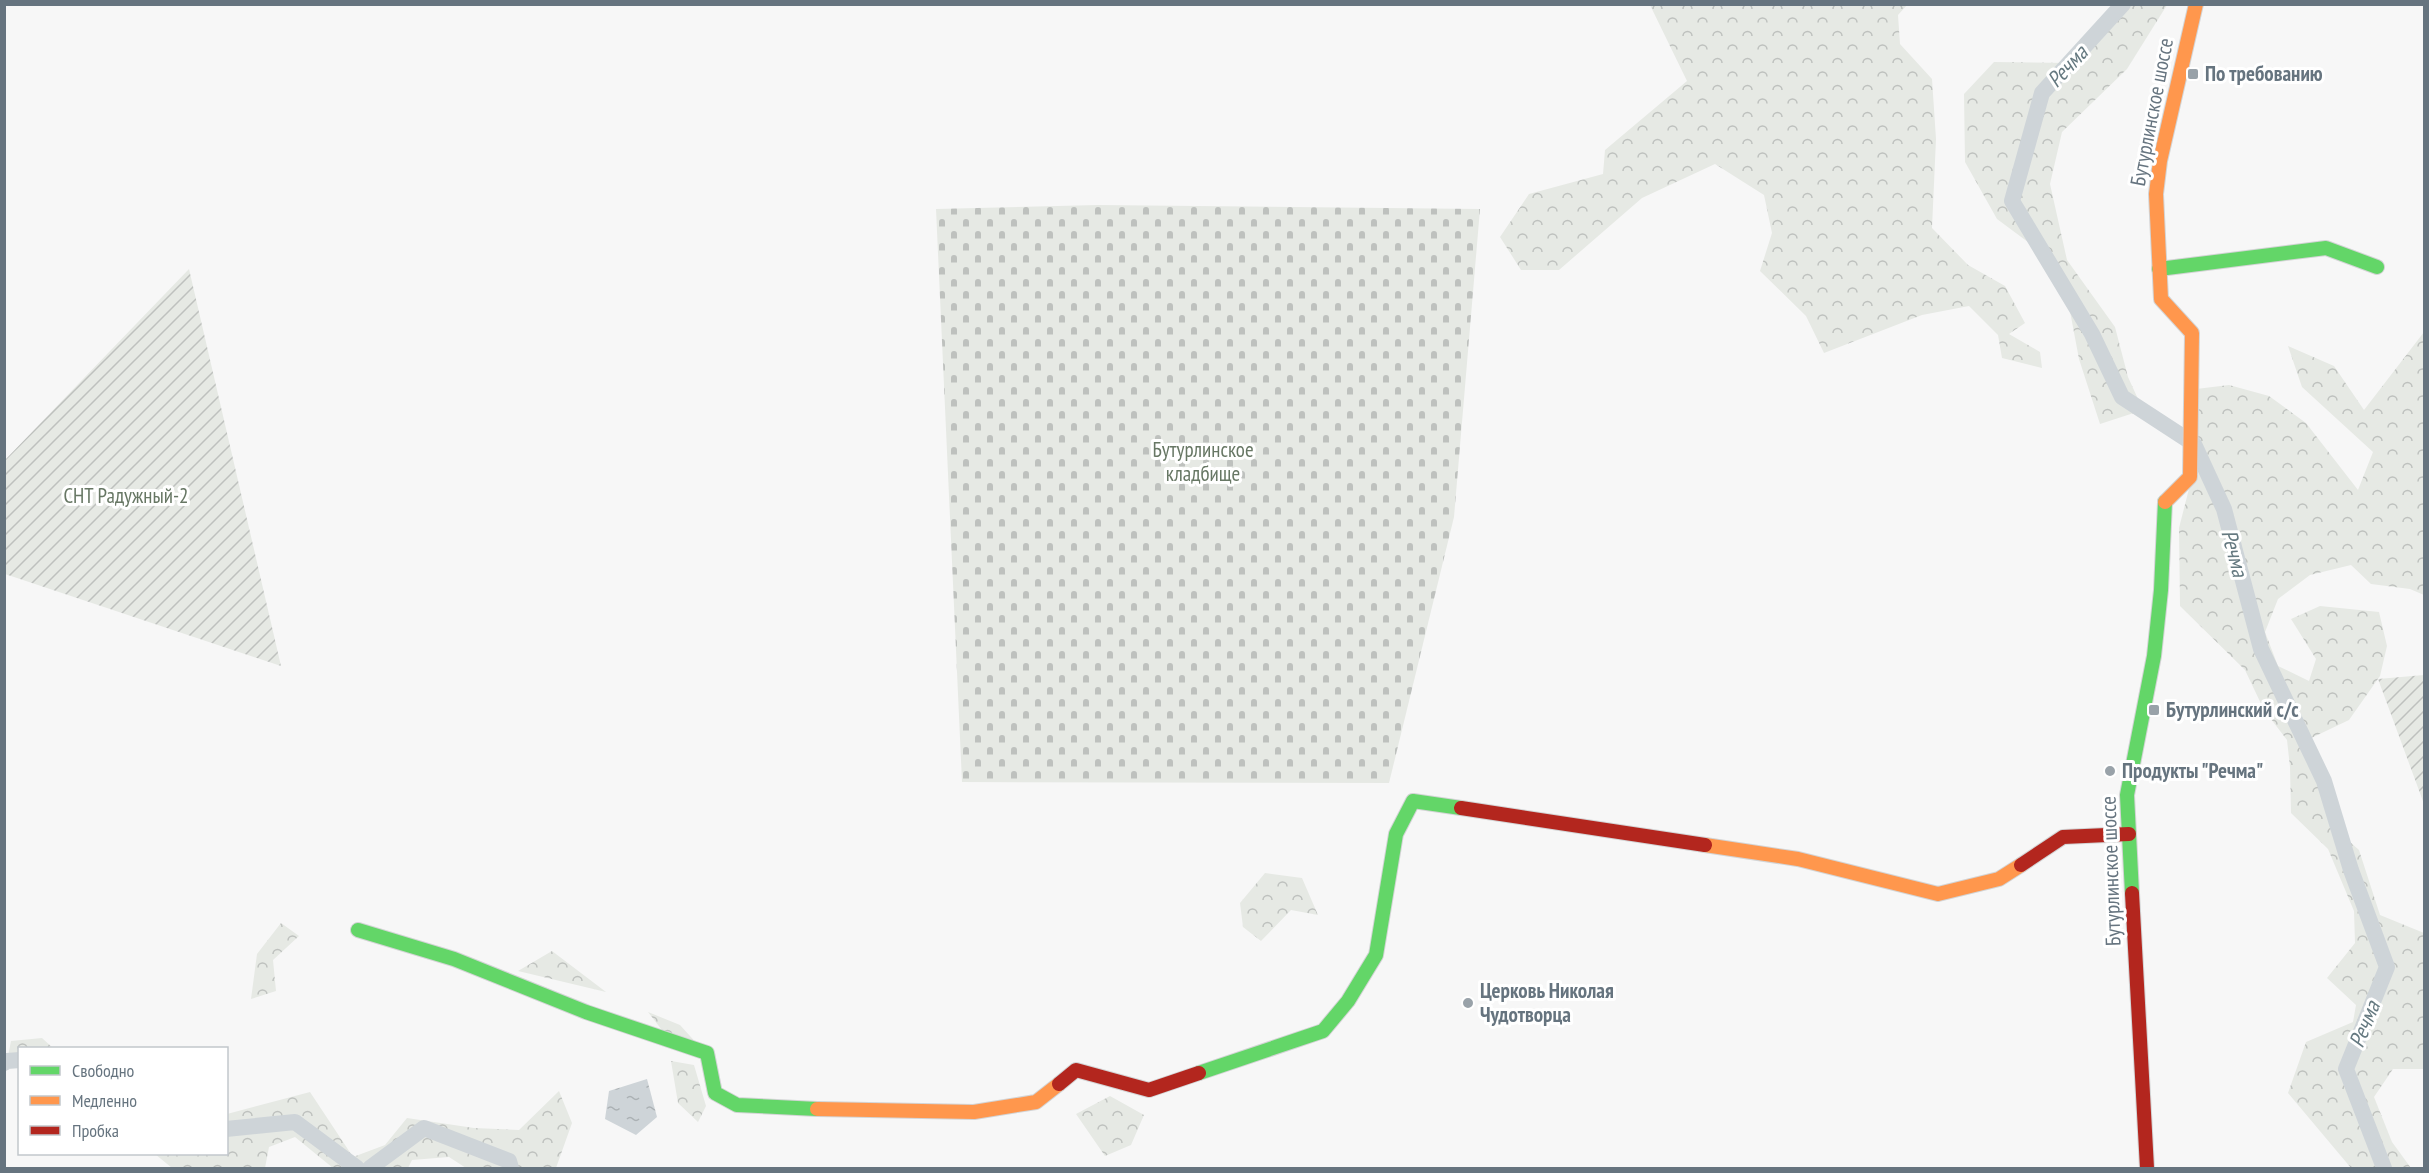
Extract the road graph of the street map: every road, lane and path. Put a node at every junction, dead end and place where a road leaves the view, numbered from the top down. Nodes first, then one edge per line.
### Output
1 (2196, 4) edge
2 (2376, 267) dead end
3 (2159, 269) junction
4 (2129, 834) junction
5 (358, 930) dead end
6 (2147, 1168) edge

1 - 3 main road, Бутурлинское шоссе
2 - 3 main road
3 - 4 main road, Бутурлинское шоссе
4 - 5 main road
4 - 6 main road, Бутурлинское шоссе

